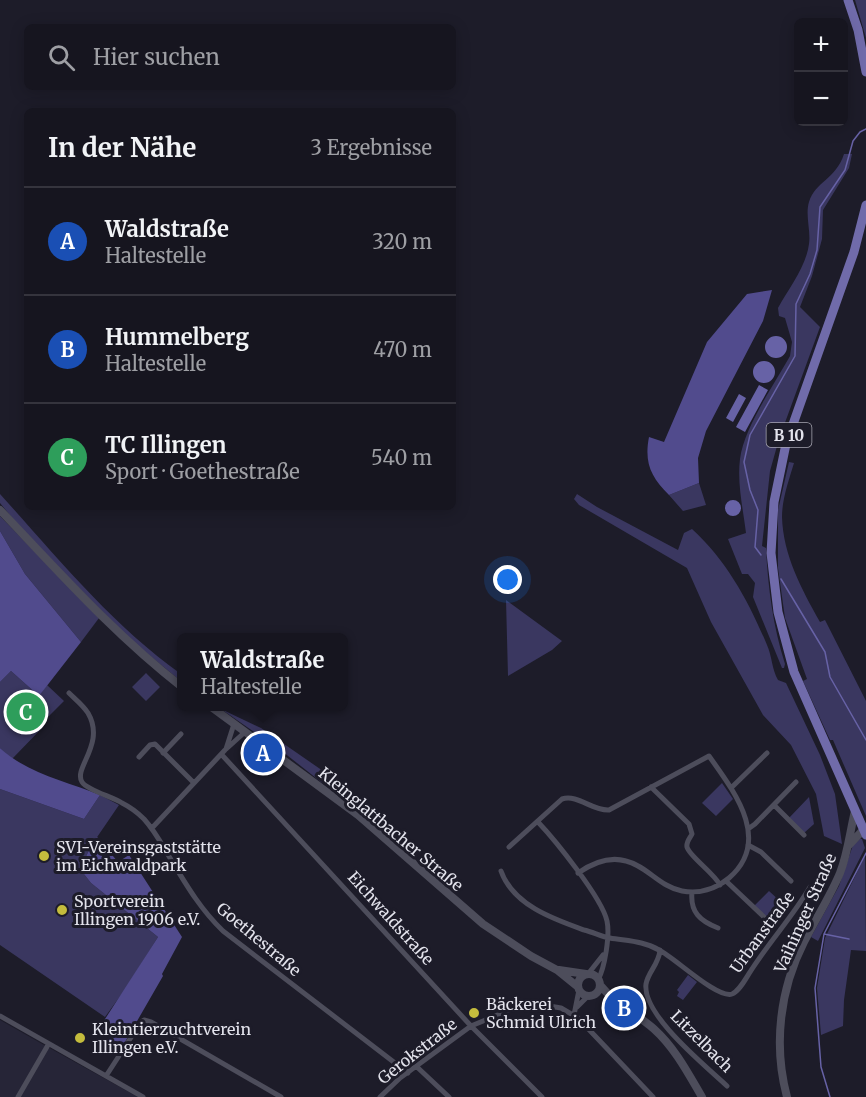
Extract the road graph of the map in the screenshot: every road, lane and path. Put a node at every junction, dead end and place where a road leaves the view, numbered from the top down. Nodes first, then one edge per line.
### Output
1 (848, 0) edge
2 (866, 72) edge
3 (866, 205) edge
4 (0, 510) edge
5 (177, 683) edge
6 (69, 693) dead end
7 (217, 711) edge
8 (234, 724) junction
9 (245, 732) junction
10 (181, 734) dead end
11 (224, 752) junction
12 (163, 753) junction
13 (767, 753) dead end
14 (139, 757) dead end
15 (796, 782) dead end
16 (194, 783) junction
17 (651, 787) junction
18 (731, 788) junction
19 (774, 805) junction
20 (855, 811) junction
21 (538, 822) junction
22 (152, 828) junction
23 (748, 828) junction
24 (865, 832) edge
25 (804, 835) dead end
26 (748, 845) junction
27 (848, 846) junction
28 (509, 848) dead end
29 (501, 871) dead end
30 (578, 873) junction
31 (726, 881) junction
32 (791, 881) dead end
33 (720, 885) junction
34 (810, 887) dead end
35 (692, 892) junction
36 (765, 918) dead end
37 (718, 928) dead end
38 (608, 938) junction
39 (660, 950) junction
40 (604, 953) junction
41 (557, 970) junction
42 (587, 974) junction
43 (599, 982) junction
44 (579, 989) junction
45 (590, 995) junction
46 (618, 1004) junction
47 (576, 1008) junction
48 (574, 1015) junction
49 (0, 1016) edge
50 (471, 1026) junction
51 (48, 1045) junction
52 (417, 1067) junction
53 (408, 1073) junction
54 (106, 1076) junction
55 (727, 1086) dead end
56 (18, 1097) edge
57 (143, 1097) edge
58 (281, 1097) edge
59 (380, 1097) edge
60 (449, 1097) edge
61 (542, 1097) edge
62 (653, 1097) edge
63 (702, 1097) edge
64 (787, 1097) edge

1 - 2 main road
3 - 20 main road, B 10
4 - 5 street
6 - 22 street, Goethestraße
7 - 8 street, Kleinglattbacher Straße
8 - 9 street, Kleinglattbacher Straße
8 - 11 street
9 - 11 street
9 - 41 street, Kleinglattbacher Straße
10 - 12 street
11 - 16 street
11 - 50 street, Eichwaldstraße
12 - 14 street
12 - 16 street
13 - 18 street
15 - 19 street
16 - 22 street
17 - 18 street
17 - 21 street
17 - 33 street
18 - 23 street
19 - 23 street
19 - 25 street
20 - 24 main road, B 10
20 - 27 street, Vaihinger Straße
21 - 28 street
21 - 30 street
22 - 53 street, Goethestraße
23 - 26 street
24 - 27 street, Vaihinger Straße
26 - 31 street
26 - 32 street
27 - 64 street, Vaihinger Straße
29 - 38 street, Urbanstraße
30 - 35 street
30 - 38 street
31 - 33 street
31 - 36 street
33 - 35 street
34 - 39 street, Urbanstraße
35 - 37 street
38 - 39 street, Urbanstraße
38 - 40 street
39 - 55 street, Litzelbach
40 - 42 street
40 - 43 street
41 - 42 street, Kleinglattbacher Straße
41 - 44 street, Kleinglattbacher Straße
42 - 43 street, Kleinglattbacher Straße
42 - 44 street
43 - 45 street
43 - 46 street, Kleinglattbacher Straße
44 - 45 street, Kleinglattbacher Straße
44 - 47 street
45 - 46 street, Kleinglattbacher Straße
45 - 47 street
46 - 63 street, Kleinglattbacher Straße
47 - 48 street
48 - 50 street, Gerokstraße
48 - 62 street
49 - 51 street
50 - 52 street, Gerokstraße
50 - 61 street, Eichwaldstraße
51 - 54 street
51 - 56 street
52 - 53 street, Gerokstraße
52 - 60 street
53 - 59 street, Gerokstraße
54 - 57 street
54 - 58 street

